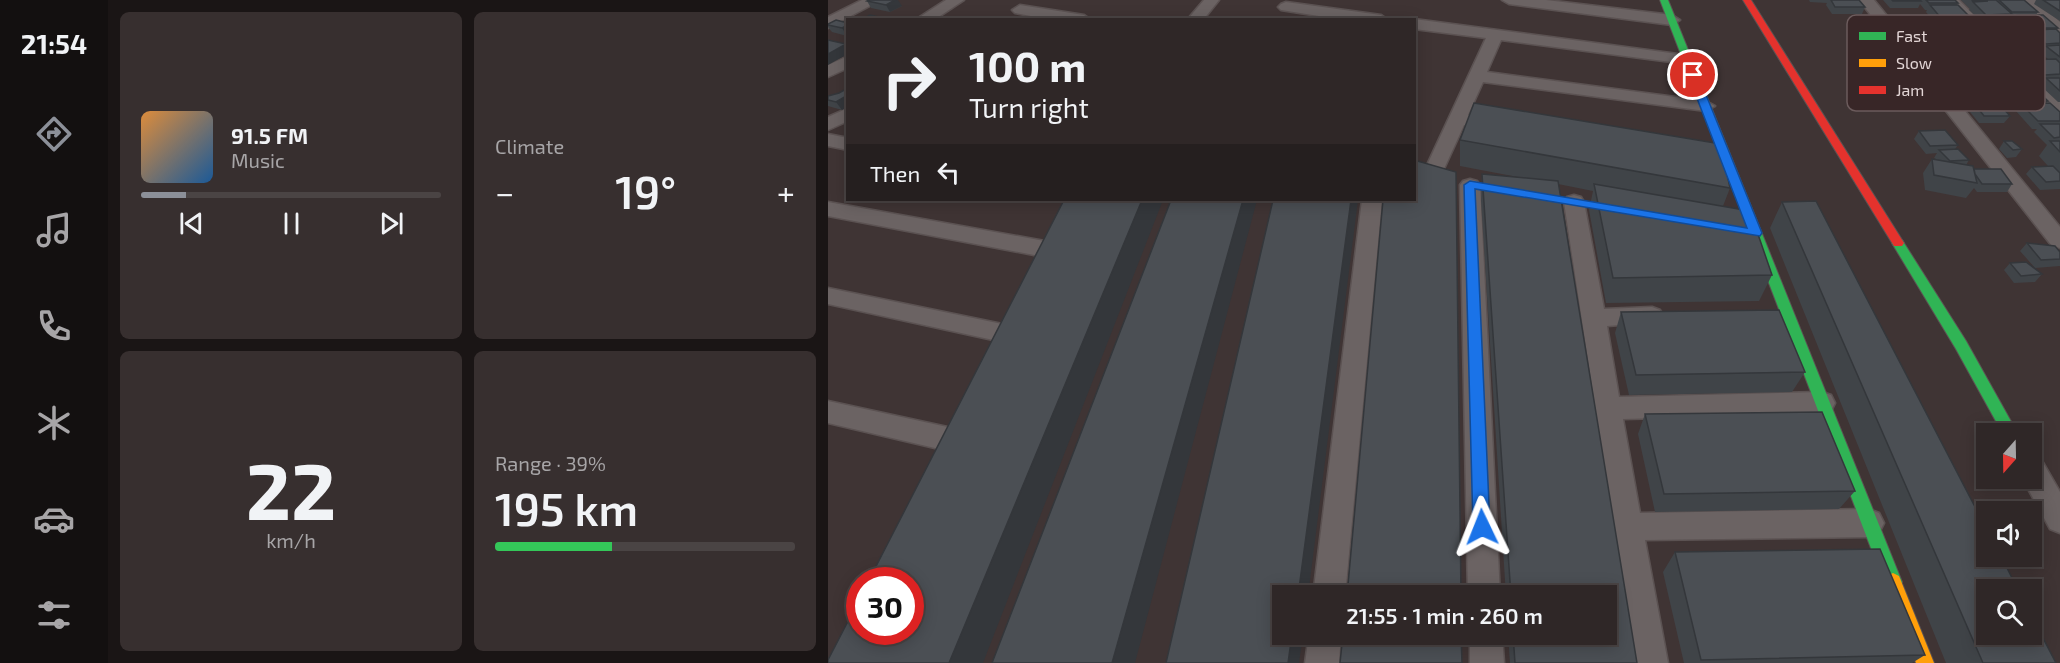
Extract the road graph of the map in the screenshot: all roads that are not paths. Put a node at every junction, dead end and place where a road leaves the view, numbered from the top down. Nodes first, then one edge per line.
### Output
1 (874, 0) edge
2 (957, 0) edge
3 (1037, 0) edge
4 (1212, 0) edge
5 (1374, 0) edge
6 (1509, 0) edge
7 (1664, 0) edge
8 (1747, 0) edge
9 (1866, 0) edge
10 (1951, 0) edge
11 (2027, 0) edge
12 (1285, 9) edge
13 (1020, 10) junction
14 (1878, 15) edge
15 (1966, 15) edge
16 (2044, 15) edge
17 (2045, 16) edge
18 (1364, 17) junction
19 (926, 18) edge
20 (1007, 18) edge
21 (1071, 18) edge
22 (1196, 18) edge
23 (1370, 18) edge
24 (1672, 20) junction
25 (828, 23) edge
26 (1416, 24) edge
27 (2060, 30) edge
28 (1496, 34) junction
29 (1687, 59) junction
30 (846, 62) edge
31 (828, 72) edge
32 (1477, 76) junction
33 (2045, 97) edge
34 (1706, 106) junction
35 (1956, 111) edge
36 (2060, 112) edge
37 (846, 114) edge
38 (1458, 119) junction
39 (828, 125) edge
40 (1516, 128) edge
41 (828, 140) edge
42 (846, 144) edge
43 (1704, 159) edge
44 (1728, 162) junction
45 (1423, 177) edge
46 (1372, 201) edge
47 (1574, 202) dead end
48 (828, 209) edge
49 (1733, 229) edge
50 (1755, 233) junction
51 (2060, 240) edge
52 (1050, 250) edge
53 (828, 296) edge
54 (1673, 315) edge
55 (1593, 318) junction
56 (1007, 334) edge
57 (1822, 403) junction
58 (1608, 408) junction
59 (831, 418) edge
60 (2005, 423) edge
61 (953, 439) edge
62 (2042, 487) edge
63 (2060, 519) edge
64 (1869, 523) junction
65 (1628, 527) junction
66 (1330, 585) edge
67 (1484, 585) edge
68 (1324, 645) edge
69 (1486, 645) edge
70 (1322, 663) edge
71 (1487, 663) edge
72 (1651, 663) edge
73 (1925, 663) edge

1 - 25 street
2 - 19 street
3 - 13 street
4 - 22 street
5 - 18 street
6 - 24 street
7 - 24 street
8 - 60 street
9 - 14 street
10 - 15 street
11 - 16 street
12 - 18 street
13 - 20 street
13 - 21 street
17 - 27 street
18 - 23 street
24 - 29 street
26 - 28 street
28 - 29 street
28 - 32 street
29 - 34 street
30 - 31 street
32 - 34 street
32 - 38 street
33 - 36 street
34 - 44 street
35 - 51 street
37 - 39 street
38 - 40 street
38 - 45 street
41 - 42 street
43 - 44 street
44 - 50 street
45 - 67 street
46 - 66 street
47 - 55 street
48 - 52 street
49 - 50 street
50 - 57 street
53 - 56 street
54 - 55 street
55 - 58 street
57 - 58 street
57 - 64 street
58 - 65 street
59 - 61 street
62 - 63 street
64 - 65 street
64 - 73 street
65 - 72 street
68 - 70 street
69 - 71 street

